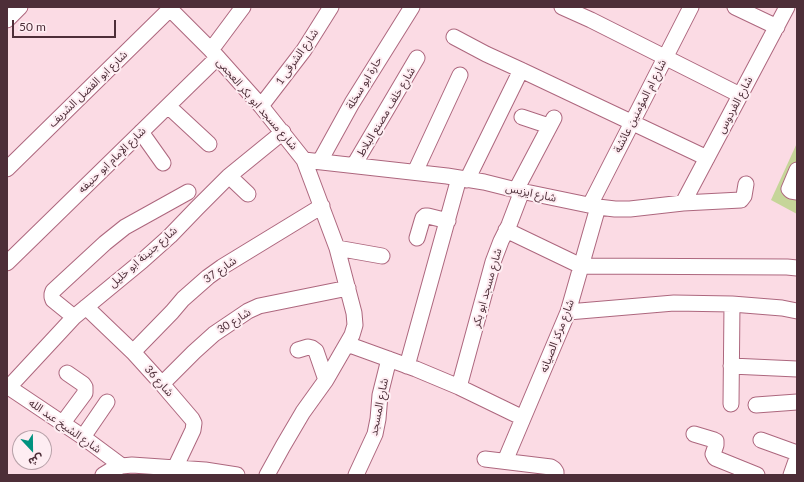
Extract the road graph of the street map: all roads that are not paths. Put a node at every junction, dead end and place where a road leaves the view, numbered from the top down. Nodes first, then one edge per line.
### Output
1 (20, 7) edge
2 (243, 7) edge
3 (331, 7) edge
4 (412, 7) edge
5 (562, 7) edge
6 (691, 7) edge
7 (735, 7) edge
8 (787, 7) edge
9 (169, 8) edge
10 (7, 20) edge
11 (777, 27) junction
12 (454, 38) dead end
13 (214, 54) junction
14 (665, 57) junction
15 (417, 58) dead end
16 (521, 70) junction
17 (460, 75) dead end
18 (740, 95) junction
19 (168, 106) junction
20 (262, 106) junction
21 (522, 117) dead end
22 (632, 123) junction
23 (141, 132) junction
24 (283, 132) junction
25 (209, 144) dead end
26 (707, 158) junction
27 (304, 160) junction
28 (320, 161) junction
29 (163, 163) dead end
30 (354, 165) junction
31 (7, 169) edge
32 (797, 170) edge
33 (415, 172) junction
34 (229, 176) junction
35 (463, 179) junction
36 (746, 184) dead end
37 (519, 191) junction
38 (188, 192) dead end
39 (797, 192) edge
40 (248, 194) dead end
41 (682, 203) junction
42 (322, 206) junction
43 (594, 206) junction
44 (448, 221) junction
45 (506, 230) junction
46 (417, 238) dead end
47 (337, 248) junction
48 (382, 256) dead end
49 (7, 262) edge
50 (581, 266) junction
51 (797, 268) edge
52 (348, 288) junction
53 (732, 304) junction
54 (86, 307) junction
55 (797, 311) edge
56 (568, 312) junction
57 (74, 316) junction
58 (347, 344) junction
59 (298, 350) dead end
60 (133, 352) junction
61 (389, 359) junction
62 (407, 366) junction
63 (731, 366) junction
64 (797, 369) edge
65 (67, 373) dead end
66 (326, 380) junction
67 (162, 384) junction
68 (459, 387) junction
69 (10, 392) edge
70 (107, 402) dead end
71 (797, 402) edge
72 (731, 404) dead end
73 (756, 404) dead end
74 (523, 418) junction
75 (62, 424) junction
76 (694, 434) dead end
77 (83, 437) junction
78 (761, 440) dead end
79 (797, 453) edge
80 (485, 458) dead end
81 (797, 458) edge
82 (505, 461) junction
83 (122, 466) junction
84 (175, 468) junction
85 (154, 471) edge
86 (103, 475) edge
87 (237, 475) edge
88 (267, 475) edge
89 (356, 475) edge
90 (556, 475) edge
91 (757, 475) edge
92 (791, 475) edge

1 - 10 street
2 - 13 street
3 - 20 street, شارع الشرقى 1
4 - 28 street, حارة ابو سخلة
5 - 14 street
6 - 14 street, شارع ام المؤمنين عائشة
7 - 11 street
8 - 11 street, شارع الفردوس
9 - 13 street, شارع مسجد ابو بكر العجمى
9 - 31 street, شارع ابو الفضل الشريف
11 - 18 street, شارع الفردوس
12 - 16 street
13 - 19 street, شارع الإمام ابو حنيفه
13 - 20 street, شارع مسجد ابو بكر العجمى
14 - 18 street
14 - 22 street, شارع ام المؤمنين عائشة
15 - 30 street, شارع خلف مصنع البلاط
16 - 22 street
16 - 35 street
17 - 33 street
18 - 26 street, شارع الفردوس
19 - 23 street, شارع الإمام ابو حنيفه
19 - 25 street
20 - 24 street, شارع مسجد ابو بكر العجمى
21 - 37 street, شارع مسجد ابو بكر
22 - 26 street
22 - 43 street, شارع ام المؤمنين عائشة
23 - 29 street
23 - 49 street, شارع الإمام ابو حنيفه
24 - 27 street, شارع مسجد ابو بكر العجمى
24 - 34 street, شارع جنينة ابو خليل
26 - 41 street, شارع الفردوس
27 - 28 street, شارع ايزيس
27 - 42 street, شارع مسجد ابو بكر العجمى
28 - 30 street, شارع ايزيس
30 - 33 street, شارع ايزيس
32 - 39 street
33 - 35 street, شارع ايزيس
34 - 40 street
34 - 54 street, شارع جنينة ابو خليل
35 - 37 street, شارع ايزيس
35 - 44 street
36 - 41 street, شارع ايزيس
37 - 43 street, شارع ايزيس
37 - 45 street, شارع مسجد ابو بكر
38 - 57 street
41 - 43 street, شارع ايزيس
42 - 47 street, شارع مسجد ابو بكر العجمى
42 - 60 street, شارع 37
43 - 50 street, شارع مركز الصيانه
44 - 46 street
44 - 62 street
45 - 50 street
45 - 68 street, شارع مسجد ابو بكر
47 - 48 street
47 - 52 street, شارع مسجد ابو بكر العجمى
50 - 51 street
50 - 56 street, شارع مركز الصيانه
52 - 58 street, شارع مسجد ابو بكر العجمى
52 - 67 street, شارع 30
53 - 55 street
53 - 56 street
53 - 63 street
54 - 57 street, شارع جنينة ابو خليل
54 - 60 street, شارع 36
56 - 74 street, شارع مركز الصيانه
57 - 69 street, شارع جنينة ابو خليل
58 - 61 street
58 - 66 street, شارع مسجد ابو بكر العجمى
59 - 66 street
60 - 67 street, شارع 36
61 - 62 street
61 - 89 street, شارع المسجد
62 - 68 street
63 - 64 street
63 - 72 street
65 - 75 street
66 - 88 street, شارع مسجد ابو بكر العجمى
67 - 84 street, شارع 36
68 - 74 street
69 - 75 street, شارع الشيخ عبد الله
70 - 77 street
71 - 73 street
74 - 82 street, شارع مركز الصيانه
75 - 77 street, شارع الشيخ عبد الله
76 - 91 street
77 - 83 street, شارع الشيخ عبد الله
78 - 79 street
80 - 82 street
81 - 92 street
82 - 90 street
83 - 85 street
83 - 86 street
84 - 85 street
84 - 87 street

